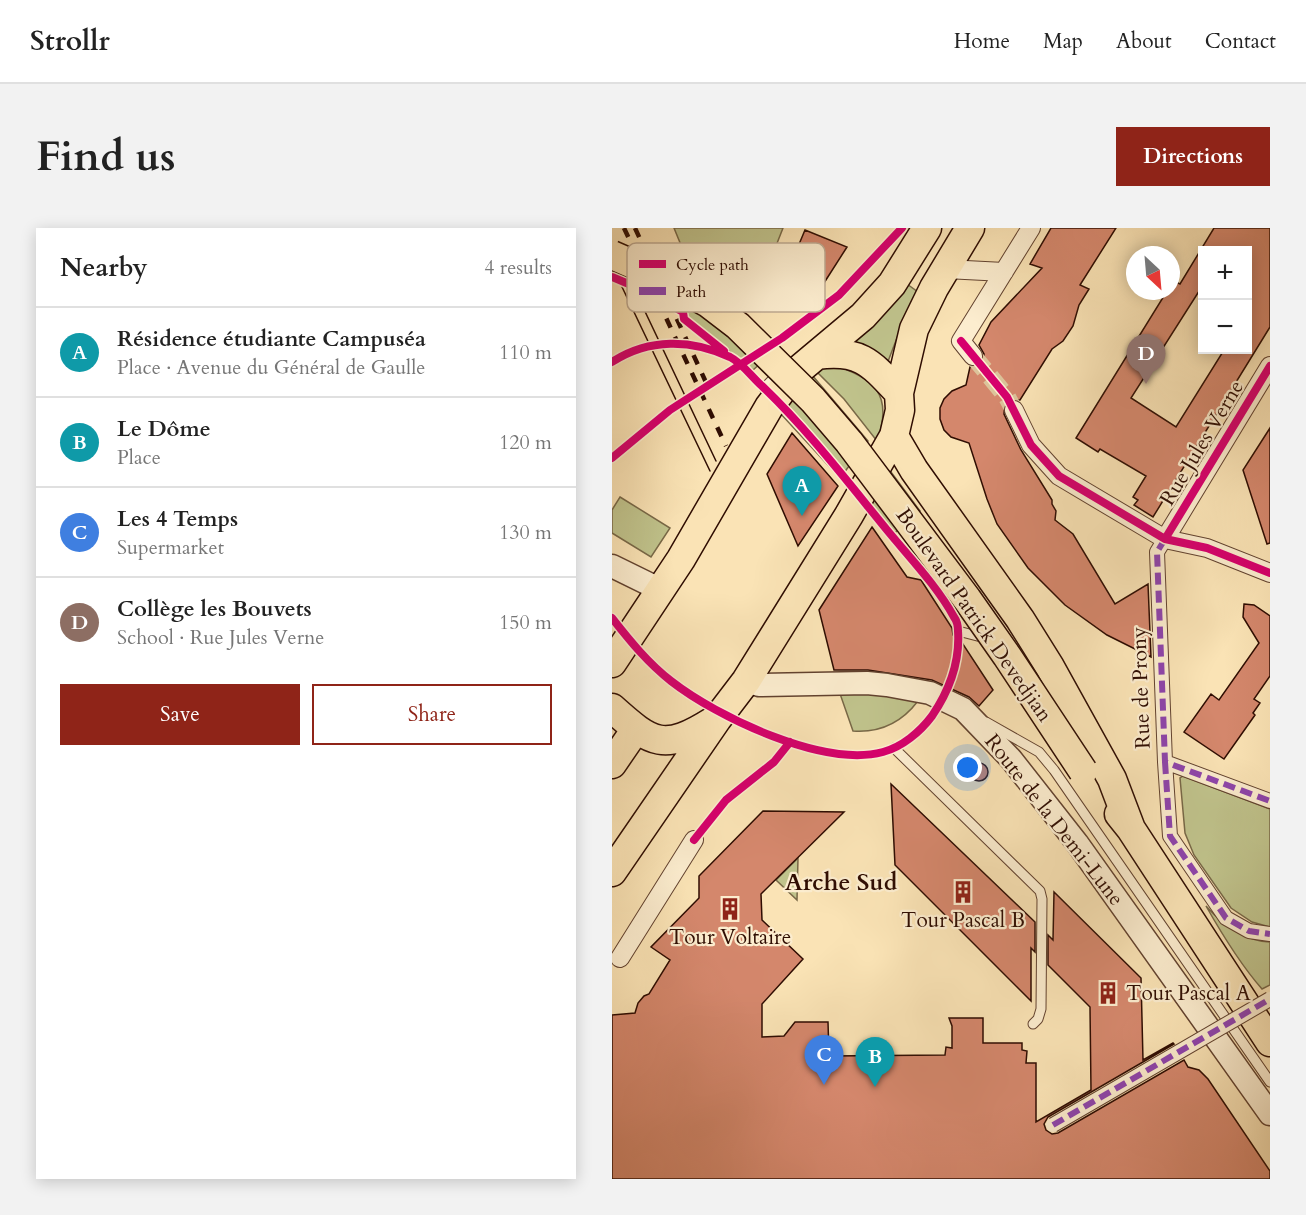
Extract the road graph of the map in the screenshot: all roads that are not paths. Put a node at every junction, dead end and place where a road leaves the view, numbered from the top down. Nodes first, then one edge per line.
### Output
1 (927, 228) edge
2 (970, 228) edge
3 (1031, 228) edge
4 (612, 255) edge
5 (627, 262) edge
6 (946, 269) junction
7 (1004, 272) junction
8 (720, 312) edge
9 (817, 355) junction
10 (973, 356) tunnel mouth
11 (1270, 366) edge
12 (899, 393) junction
13 (1014, 410) tunnel mouth
14 (894, 436) junction
15 (1165, 539) junction
16 (612, 566) edge
17 (1270, 573) edge
18 (661, 590) junction
19 (958, 631) dead end
20 (996, 640) junction
21 (612, 663) edge
22 (746, 681) junction
23 (612, 708) edge
24 (963, 709) junction
25 (717, 719) junction
26 (636, 729) junction
27 (894, 748) dead end
28 (1165, 762) junction
29 (612, 764) edge
30 (1270, 801) edge
31 (1131, 829) junction
32 (694, 840) dead end
33 (612, 872) edge
34 (1270, 934) edge
35 (620, 958) dead end
36 (1265, 1014) edge
37 (1033, 1024) dead end
38 (1213, 1034) junction
39 (1179, 1053) dead end
40 (1270, 1082) edge
41 (1270, 1114) edge
42 (1053, 1125) dead end

1 - 9 main road
2 - 6 main road
3 - 7 street
4 - 5 main road, Boulevard Patrick Devedjian, bridge
6 - 7 street
6 - 12 main road
7 - 10 street
8 - 20 main road, Boulevard Patrick Devedjian, bridge
9 - 12 main road
9 - 18 main road
11 - 15 street, Rue Jules Verne
12 - 14 main road
13 - 15 street
14 - 22 main road
14 - 31 main road
15 - 17 street
15 - 28 street, Rue de Prony
16 - 18 street
18 - 21 main road
19 - 20 lane
20 - 31 main road, Boulevard Patrick Devedjian, bridge
22 - 24 street, Route de la Demi-Lune
22 - 25 main road
23 - 26 main road
24 - 38 street, Route de la Demi-Lune
24 - 40 lane
25 - 26 main road
25 - 33 main road
26 - 29 main road
27 - 37 lane
28 - 30 street, Rue de Prony
28 - 34 street
31 - 36 main road, Boulevard Patrick Devedjian
32 - 35 street
36 - 42 street, bridge
38 - 39 lane
38 - 41 street, Route de la Demi-Lune

